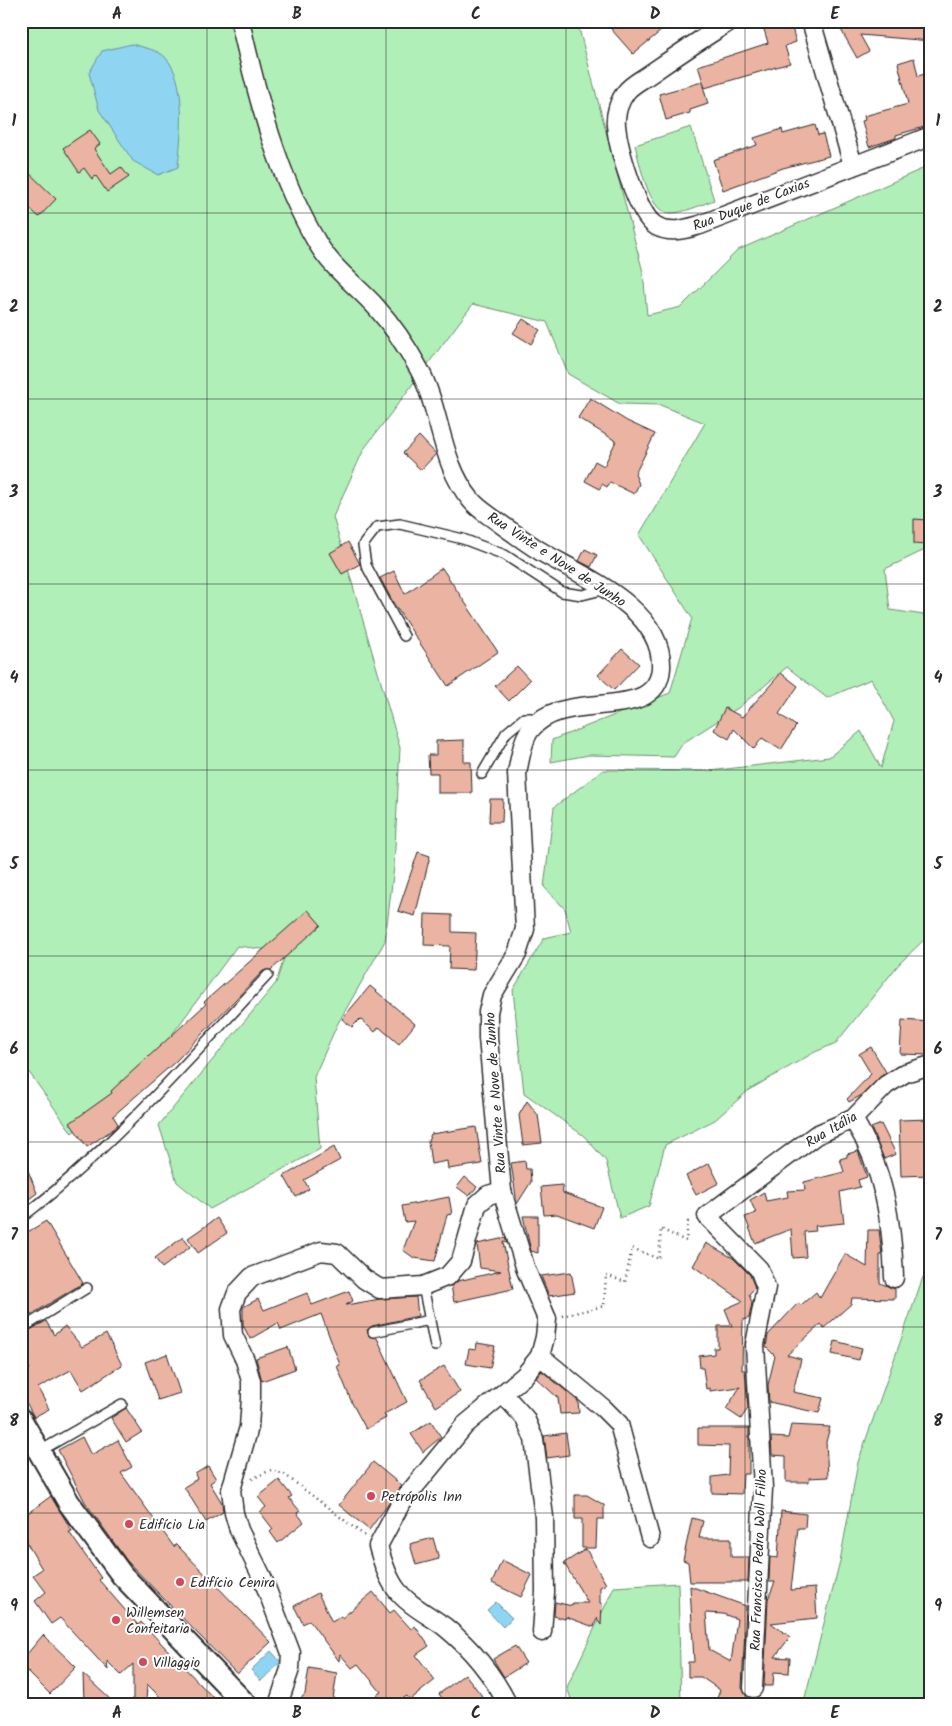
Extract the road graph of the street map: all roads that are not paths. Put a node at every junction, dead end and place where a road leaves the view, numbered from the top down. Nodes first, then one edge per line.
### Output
1 (240, 21) edge
2 (730, 21) edge
3 (811, 21) edge
4 (931, 136) edge
5 (853, 165) junction
6 (606, 589) junction
7 (404, 636) dead end
8 (545, 718) junction
9 (482, 774) dead end
10 (268, 975) dead end
11 (931, 1065) edge
12 (853, 1120) junction
13 (502, 1191) junction
14 (707, 1216) joint
15 (21, 1218) edge
16 (894, 1278) dead end
17 (423, 1286) junction
18 (87, 1288) dead end
19 (430, 1320) junction
20 (21, 1329) edge
21 (373, 1332) dead end
22 (435, 1346) dead end
23 (540, 1356) junction
24 (504, 1395) junction
25 (122, 1404) dead end
26 (21, 1420) edge
27 (39, 1451) junction
28 (650, 1538) dead end
29 (542, 1632) dead end
30 (753, 1688) dead end
31 (246, 1705) edge
32 (278, 1705) edge
33 (508, 1705) edge

1 - 6 street, Rua Vinte e Nove de Junho
2 - 5 street, Rua Duque de Caxias
3 - 5 street
4 - 5 street, Rua Duque de Caxias
6 - 7 lane
6 - 8 street, Rua Vinte e Nove de Junho
8 - 9 lane
8 - 13 street, Rua Vinte e Nove de Junho
10 - 15 lane
11 - 12 street, Rua Itália
12 - 14 street, Rua Itália
12 - 16 street
13 - 17 street
13 - 23 street, Rua Vinte e Nove de Junho
14 - 30 street, Rua Francisco Pedro Woll Filho
17 - 19 lane
17 - 32 street
18 - 20 lane
19 - 21 lane
19 - 22 lane
23 - 24 street
23 - 28 street
24 - 29 street
24 - 33 street
25 - 27 lane
26 - 27 street
27 - 31 street

